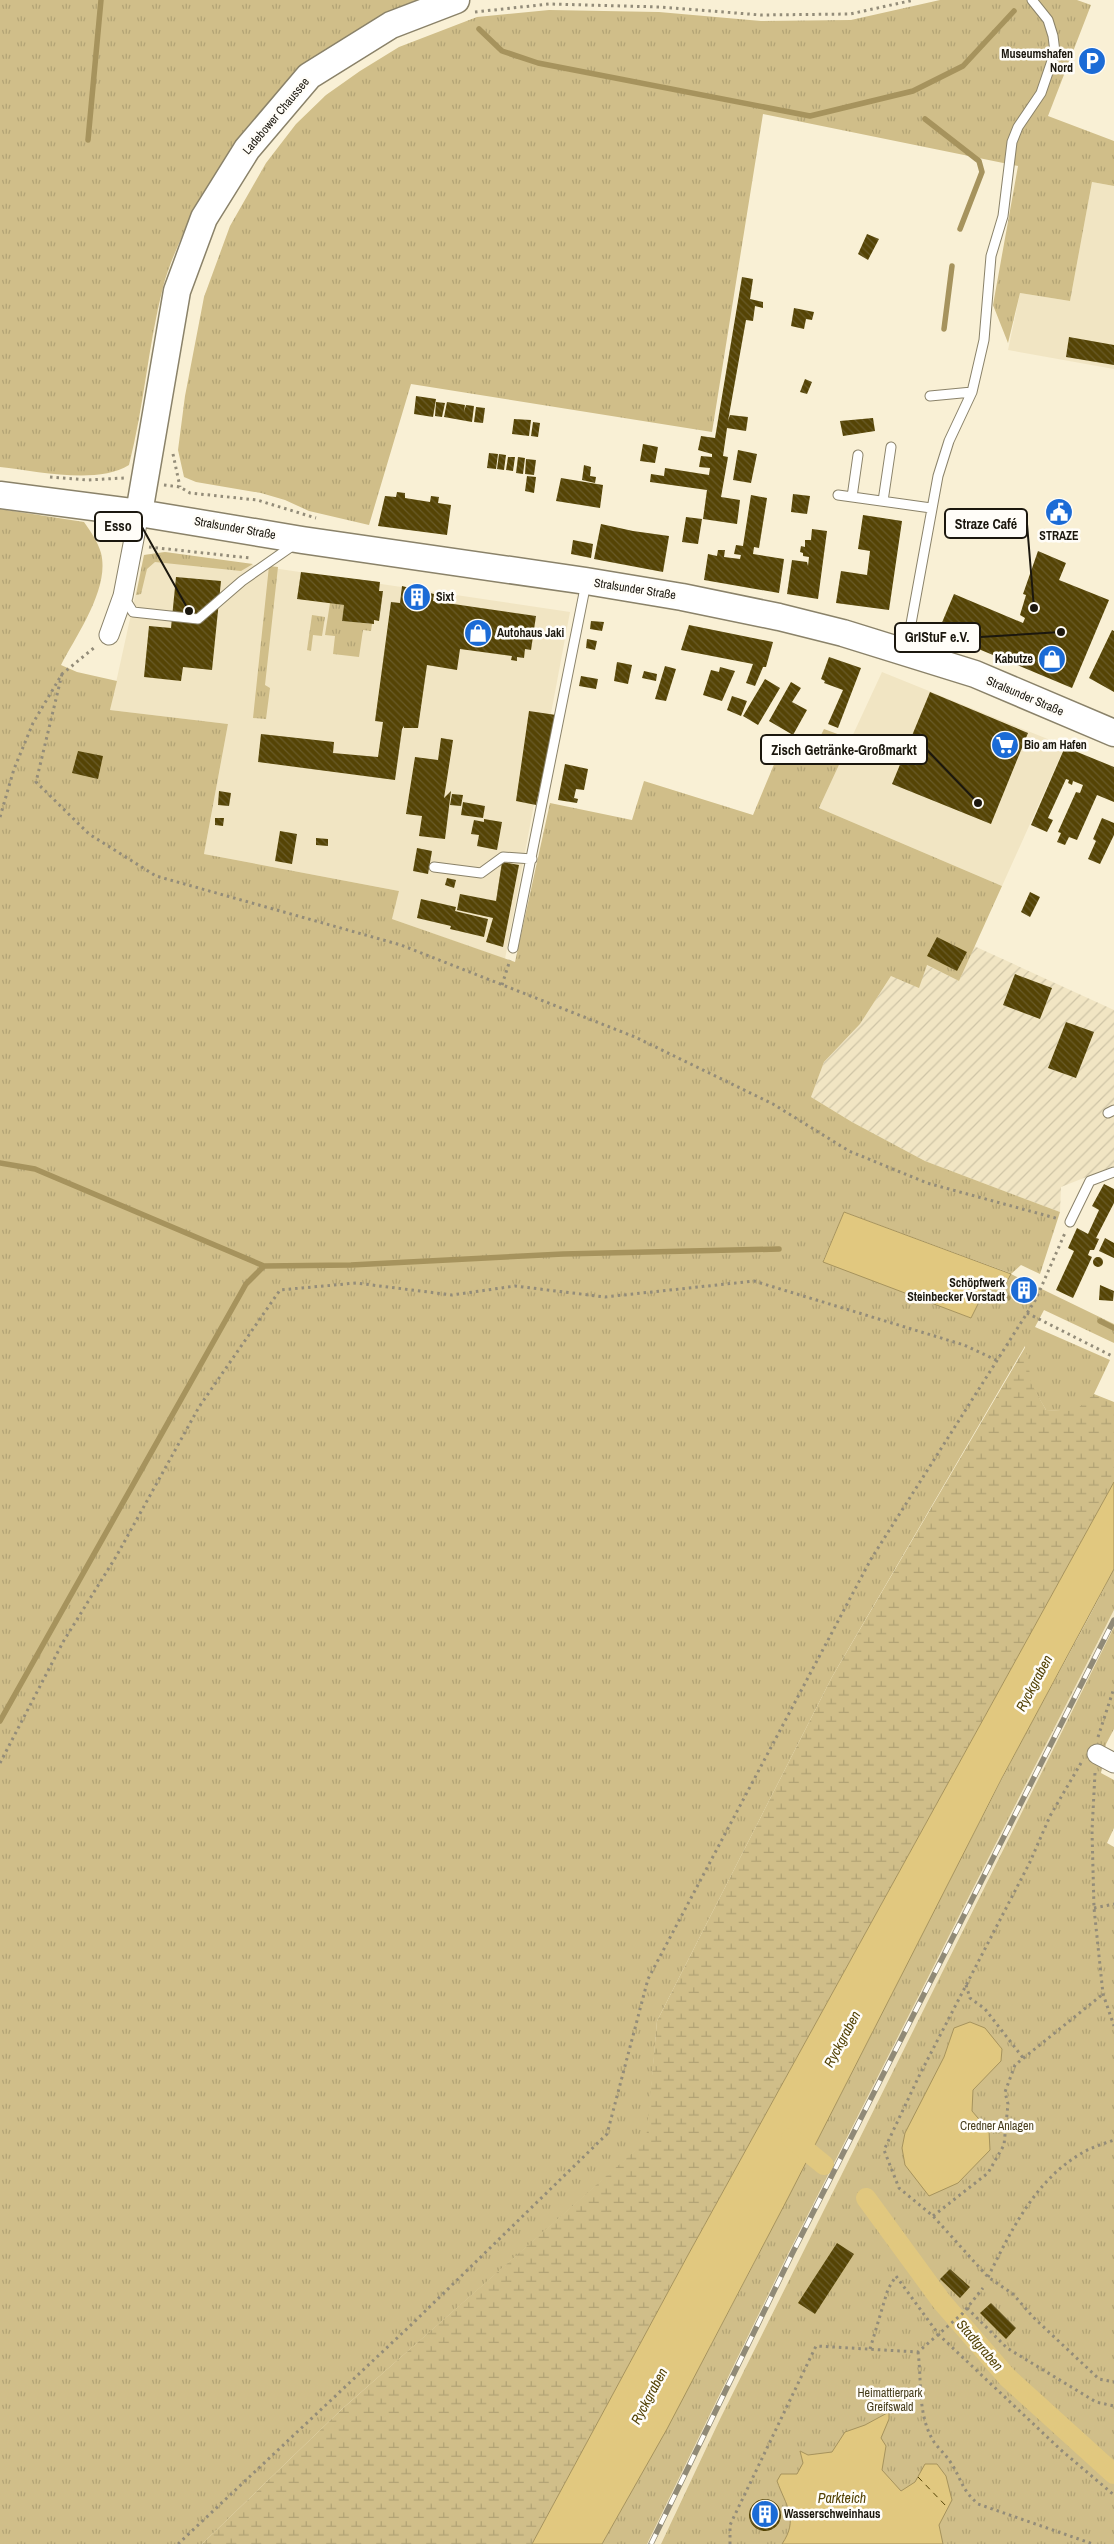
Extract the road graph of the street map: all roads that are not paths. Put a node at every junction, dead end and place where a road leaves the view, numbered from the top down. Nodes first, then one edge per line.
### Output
1 (1032, 0) edge
2 (462, 7) edge
3 (972, 392) junction
4 (930, 396) dead end
5 (891, 447) dead end
6 (858, 455) dead end
7 (838, 495) dead end
8 (0, 496) edge
9 (852, 497) junction
10 (883, 501) junction
11 (931, 508) junction
12 (139, 513) junction
13 (302, 540) junction
14 (586, 581) junction
15 (123, 596) junction
16 (109, 636) road end
17 (906, 652) junction
18 (1114, 733) edge
19 (532, 859) junction
20 (434, 867) dead end
21 (514, 948) road end
22 (1114, 1172) edge
23 (1070, 1222) road end
24 (1092, 1749) road end
25 (1114, 1763) edge

1 - 3 lane
2 - 12 main road, Ladebower Chaussee
3 - 4 lane
3 - 11 lane
5 - 10 lane
6 - 9 lane
7 - 9 lane
8 - 12 main road, Stralsunder Straße
9 - 10 lane
10 - 11 lane
11 - 17 lane
12 - 13 main road, Stralsunder Straße
12 - 15 street
13 - 14 main road, Stralsunder Straße
13 - 15 lane
14 - 17 main road, Stralsunder Straße
14 - 19 lane
15 - 16 street
17 - 18 main road, Stralsunder Straße
19 - 20 lane
19 - 21 lane
22 - 23 lane
24 - 25 street

